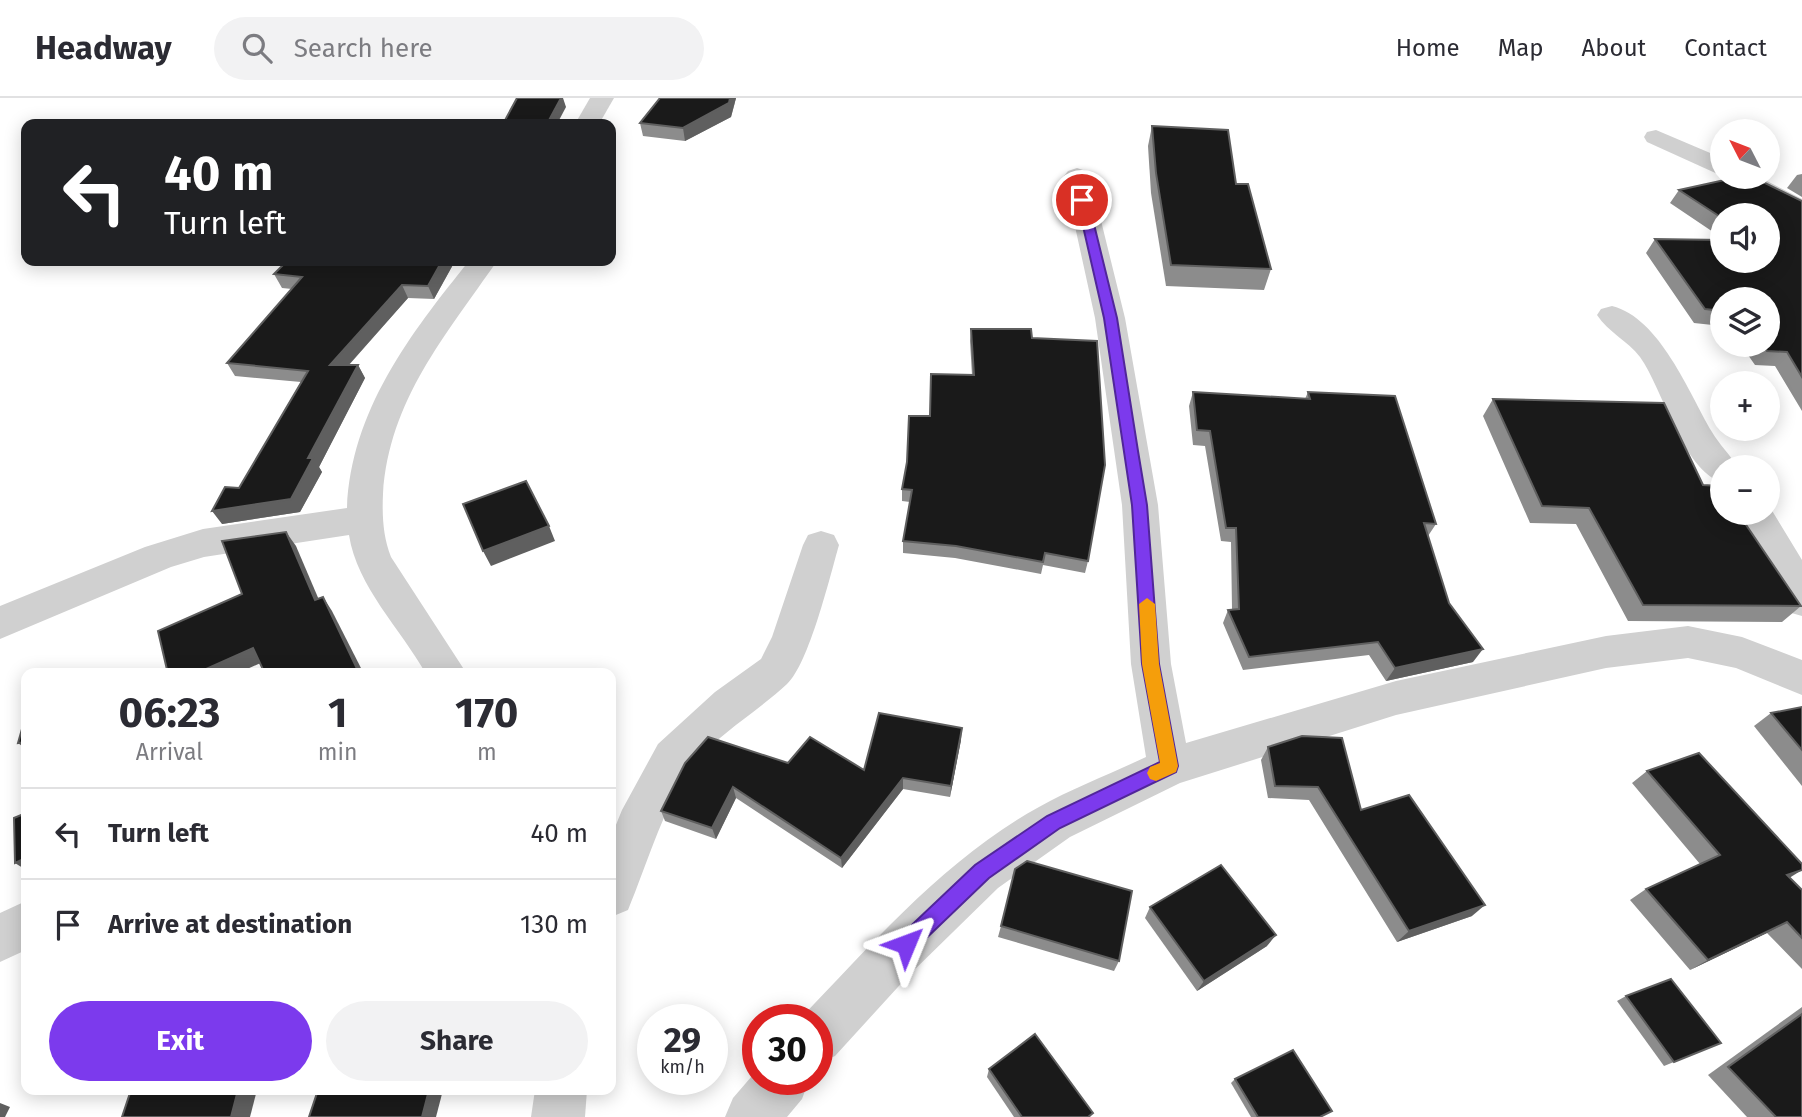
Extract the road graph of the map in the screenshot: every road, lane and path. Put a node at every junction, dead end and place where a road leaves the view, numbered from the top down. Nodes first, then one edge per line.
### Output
1 (602, 98) edge
2 (590, 119) edge
3 (1656, 137) dead end
4 (1710, 162) edge
5 (1077, 176) dead end
6 (1763, 189) edge
7 (1802, 209) edge
8 (479, 266) edge
9 (1612, 315) dead end
10 (1711, 455) edge
11 (365, 519) junction
12 (1762, 525) edge
13 (821, 545) dead end
14 (1802, 601) edge
15 (0, 623) edge
16 (444, 668) edge
17 (1802, 678) edge
18 (1170, 766) junction
19 (616, 881) edge
20 (21, 928) edge
21 (0, 938) edge
22 (833, 1021) edge
23 (560, 1095) edge
24 (770, 1095) edge
25 (558, 1117) edge
26 (752, 1117) edge

1 - 2 street
3 - 4 street
5 - 18 street
6 - 7 street
8 - 11 street
9 - 10 street
11 - 15 street
11 - 16 street
12 - 14 street
13 - 19 street
17 - 18 street
18 - 22 street
20 - 21 street
23 - 25 street
24 - 26 street

